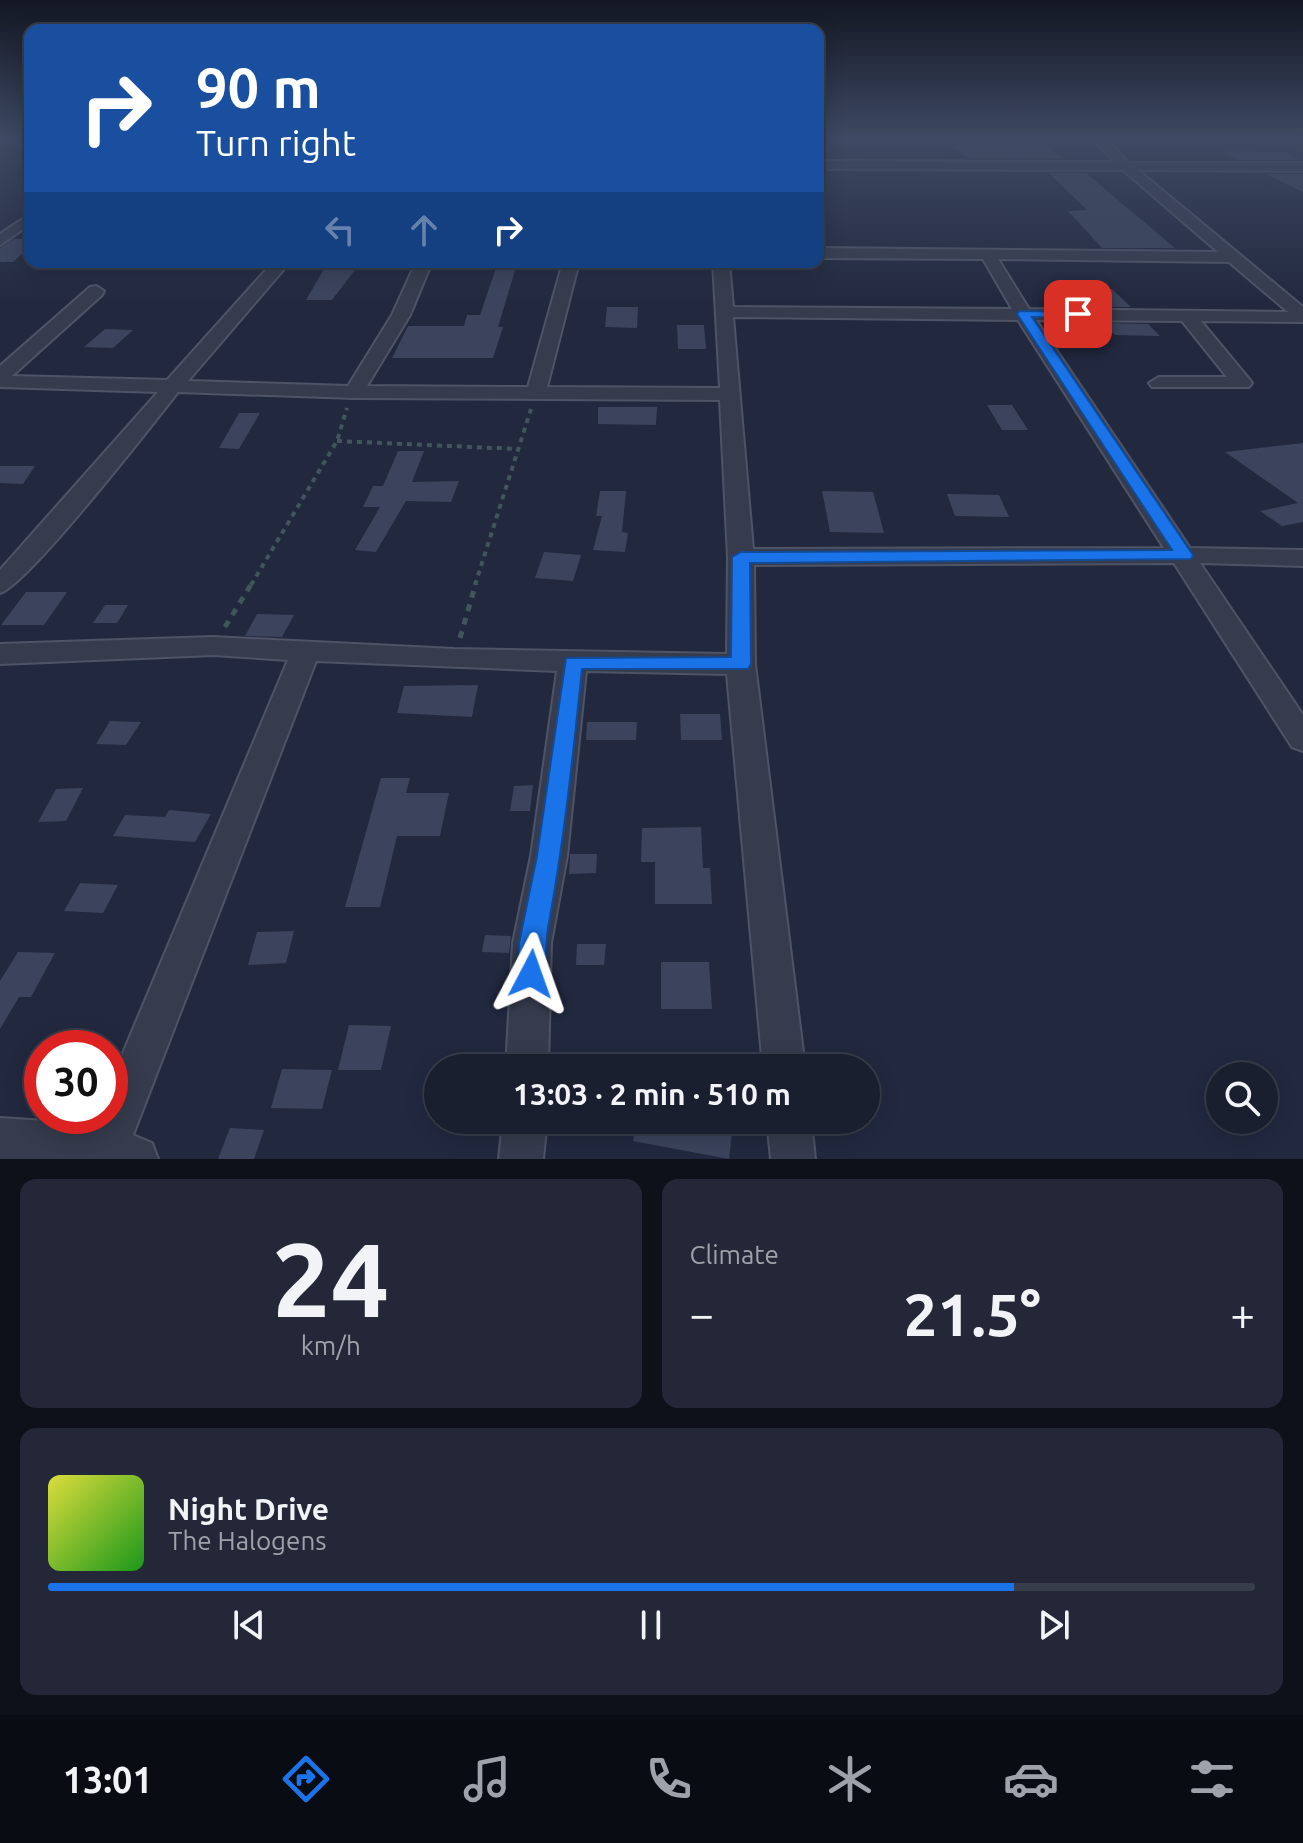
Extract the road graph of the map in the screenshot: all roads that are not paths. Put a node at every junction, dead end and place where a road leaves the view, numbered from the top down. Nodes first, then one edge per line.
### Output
1 (1158, 193) edge
2 (21, 224) dead end
3 (0, 241) edge
4 (824, 253) edge
5 (988, 255) junction
6 (1234, 257) junction
7 (277, 268) edge
8 (421, 268) edge
9 (569, 268) edge
10 (721, 268) edge
11 (96, 291) dead end
12 (725, 312) junction
13 (1023, 314) junction
14 (1186, 315) junction
15 (1303, 316) edge
16 (0, 379) edge
17 (1159, 383) dead end
18 (169, 387) junction
19 (354, 392) junction
20 (536, 393) junction
21 (730, 394) junction
22 (1184, 555) junction
23 (741, 557) junction
24 (1303, 558) edge
25 (0, 585) edge
26 (306, 650) junction
27 (0, 654) edge
28 (573, 662) junction
29 (741, 664) junction
30 (1303, 739) edge
31 (528, 1054) edge
32 (783, 1054) edge
33 (524, 1134) edge
34 (790, 1134) edge
35 (0, 1140) edge
36 (114, 1155) edge
37 (521, 1159) edge
38 (793, 1159) edge

1 - 6 street
2 - 3 street
4 - 5 street
5 - 6 street
5 - 13 street
6 - 15 street
7 - 18 street
8 - 19 street
9 - 20 street
10 - 12 street
11 - 16 street
12 - 13 street
12 - 21 street
13 - 14 street
13 - 22 street
14 - 15 street
14 - 17 street
16 - 18 street
18 - 19 street
18 - 25 street
19 - 20 street
20 - 21 street
21 - 23 street
22 - 23 street
22 - 24 street
22 - 30 street
23 - 29 street
26 - 27 street
26 - 28 street
26 - 36 street
28 - 29 street
28 - 31 street
29 - 32 street
33 - 37 street
34 - 38 street
35 - 36 street

